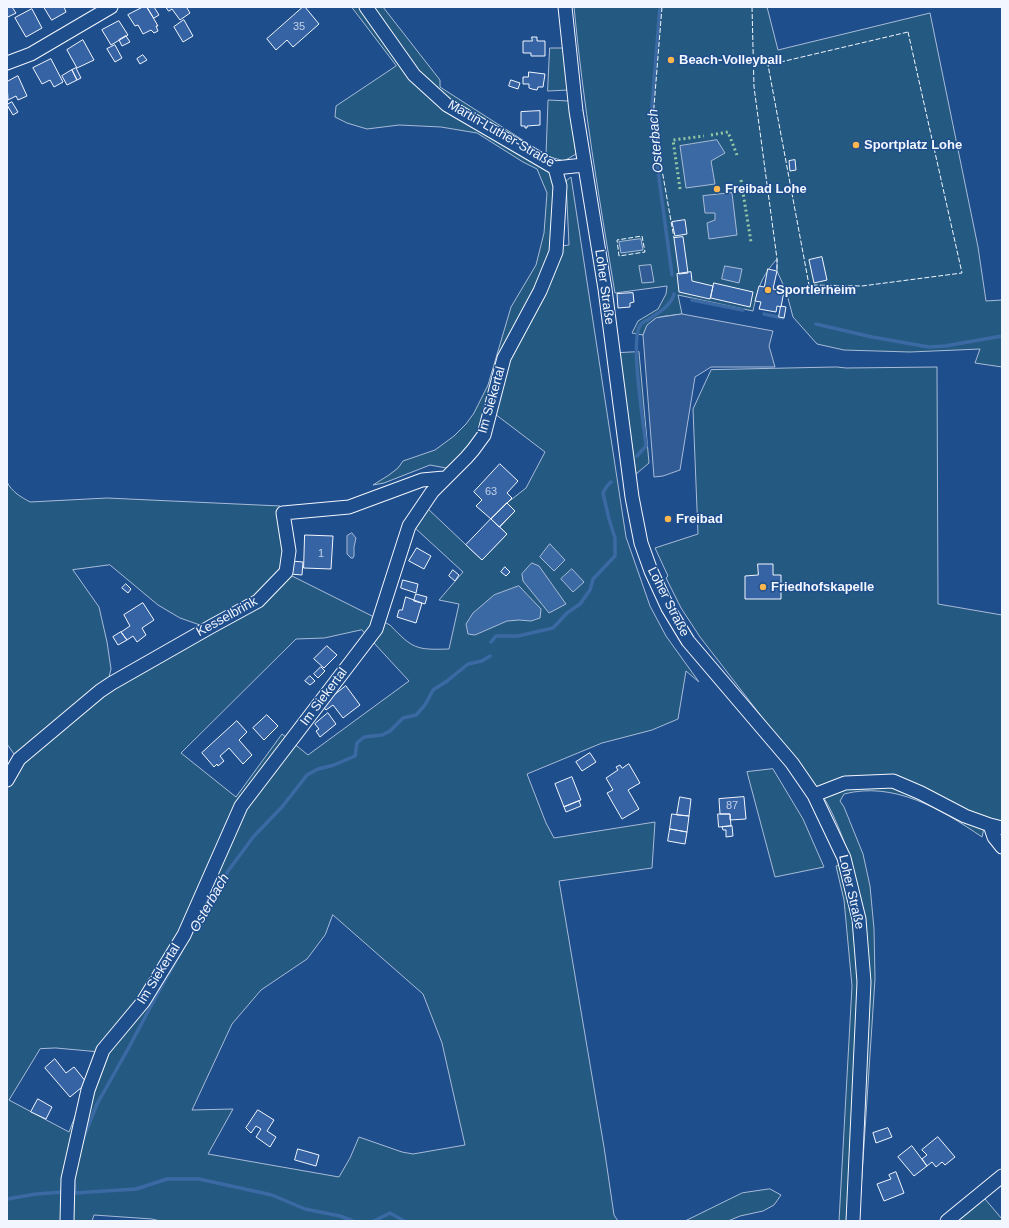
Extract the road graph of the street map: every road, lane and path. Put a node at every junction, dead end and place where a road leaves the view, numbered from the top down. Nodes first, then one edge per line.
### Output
1 (112, 7) edge
2 (366, 7) edge
3 (565, 7) edge
4 (7, 63) edge
5 (584, 165) junction
6 (555, 168) junction
7 (444, 478) junction
8 (7, 780) edge
9 (814, 795) junction
10 (996, 826) edge
11 (1002, 847) edge
12 (1002, 1176) edge
13 (67, 1221) edge
14 (853, 1221) edge
15 (947, 1221) edge

1 - 4 street
2 - 6 street, Martin-Luther-Straße
3 - 5 street, Loher Straße
5 - 6 street, Martin-Luther-Straße
5 - 9 street, Loher Straße
6 - 7 street, Im Siekertal
7 - 8 street, Kesselbrink
7 - 13 street, Im Siekertal
9 - 10 street
9 - 14 street, Loher Straße
10 - 11 street
12 - 15 street

